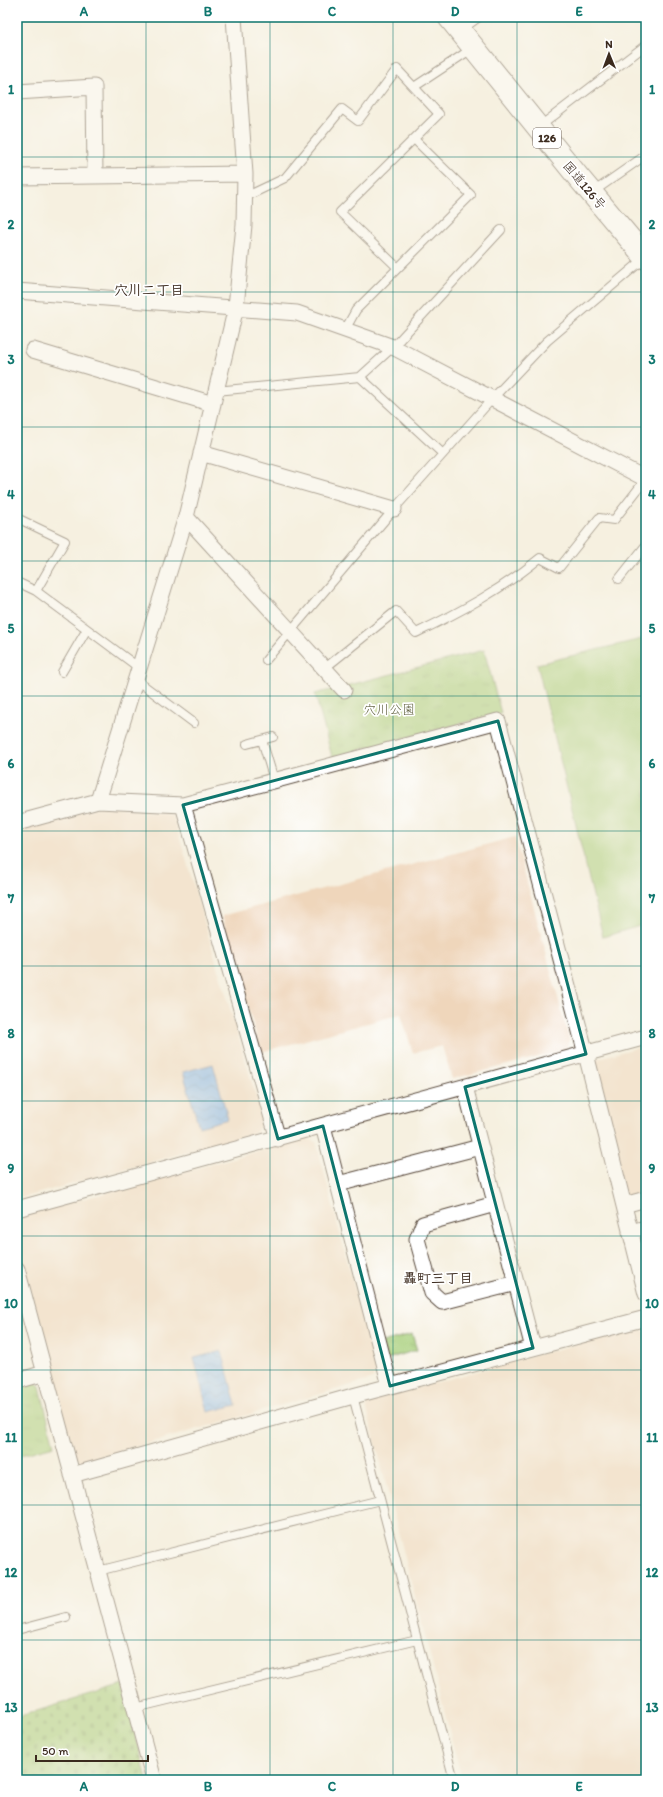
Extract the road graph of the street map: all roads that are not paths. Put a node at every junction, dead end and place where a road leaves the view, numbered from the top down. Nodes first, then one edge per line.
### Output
1 (234, 17) edge
2 (479, 17) edge
3 (455, 24) edge
4 (646, 45) edge
5 (473, 48) junction
6 (414, 87) junction
7 (17, 92) edge
8 (538, 128) junction
9 (414, 140) junction
10 (646, 154) edge
11 (245, 174) junction
12 (95, 176) junction
13 (17, 177) edge
14 (592, 193) junction
15 (245, 197) junction
16 (502, 230) dead end
17 (646, 258) edge
18 (398, 268) junction
19 (17, 291) edge
20 (236, 307) junction
21 (345, 330) junction
22 (393, 347) junction
23 (33, 350) dead end
24 (360, 377) junction
25 (214, 398) junction
26 (492, 399) junction
27 (201, 453) junction
28 (443, 454) junction
29 (646, 479) edge
30 (394, 509) junction
31 (186, 517) junction
32 (17, 518) edge
33 (646, 545) edge
34 (619, 579) dead end
35 (17, 582) edge
36 (36, 591) junction
37 (87, 629) junction
38 (290, 630) junction
39 (266, 660) dead end
40 (325, 668) junction
41 (62, 672) dead end
42 (137, 673) junction
43 (344, 690) dead end
44 (194, 723) dead end
45 (274, 737) dead end
46 (262, 740) junction
47 (247, 744) dead end
48 (274, 780) junction
49 (98, 801) junction
50 (183, 805) junction
51 (18, 819) edge
52 (646, 1037) edge
53 (586, 1054) junction
54 (465, 1088) junction
55 (323, 1126) junction
56 (278, 1139) junction
57 (480, 1147) junction
58 (338, 1184) junction
59 (646, 1199) edge
60 (495, 1204) junction
61 (624, 1205) junction
62 (17, 1209) edge
63 (646, 1228) edge
64 (630, 1232) junction
65 (17, 1269) edge
66 (516, 1283) junction
67 (646, 1294) edge
68 (646, 1318) edge
69 (533, 1348) junction
70 (45, 1373) junction
71 (17, 1381) edge
72 (390, 1386) junction
73 (353, 1396) junction
74 (72, 1475) junction
75 (380, 1500) junction
76 (98, 1571) junction
77 (66, 1617) dead end
78 (17, 1630) edge
79 (417, 1640) junction
80 (135, 1708) junction
81 (154, 1780) edge
82 (453, 1780) edge

1 - 11 street
2 - 3 lane
3 - 5 highway, 国道126号 / 126
4 - 8 lane
5 - 6 lane
5 - 8 highway, 国道126号 / 126
6 - 9 lane
6 - 15 lane
7 - 12 street
8 - 14 highway, 国道126号 / 126
9 - 18 lane
9 - 18 lane
10 - 14 lane
11 - 12 street
11 - 15 street
12 - 13 street
14 - 17 highway, 国道126号 / 126
15 - 20 street
16 - 22 lane
17 - 26 lane
18 - 21 lane
19 - 20 street
20 - 21 street
20 - 25 street
21 - 22 street
22 - 24 lane
22 - 26 street
23 - 25 street
24 - 25 lane
24 - 28 lane
25 - 27 street
26 - 28 lane
26 - 29 street
27 - 30 street
27 - 31 street
28 - 30 lane
29 - 40 lane
30 - 38 lane
31 - 38 street
31 - 42 street
32 - 36 lane
33 - 34 lane
35 - 36 lane
36 - 37 lane
37 - 41 lane
37 - 42 lane
38 - 39 lane
38 - 40 street
40 - 43 street
42 - 44 lane
42 - 49 street
45 - 46 lane
46 - 47 lane
46 - 48 lane
48 - 50 street
48 - 53 street
49 - 50 street
49 - 51 street
50 - 56 street
52 - 53 street
53 - 54 street
53 - 61 street
54 - 55 street
54 - 57 street
55 - 56 street
55 - 58 street
56 - 62 street
57 - 58 street
57 - 60 street
58 - 72 street
59 - 61 street
60 - 66 street
60 - 66 street
61 - 64 street
63 - 64 street
64 - 67 street
65 - 70 street
66 - 69 street
68 - 69 street
69 - 72 street
70 - 71 street
70 - 74 street
72 - 73 street
73 - 74 street
73 - 75 lane
74 - 76 street
75 - 76 lane
75 - 79 lane
76 - 80 street
77 - 78 lane
79 - 80 lane
79 - 82 lane
80 - 81 street

